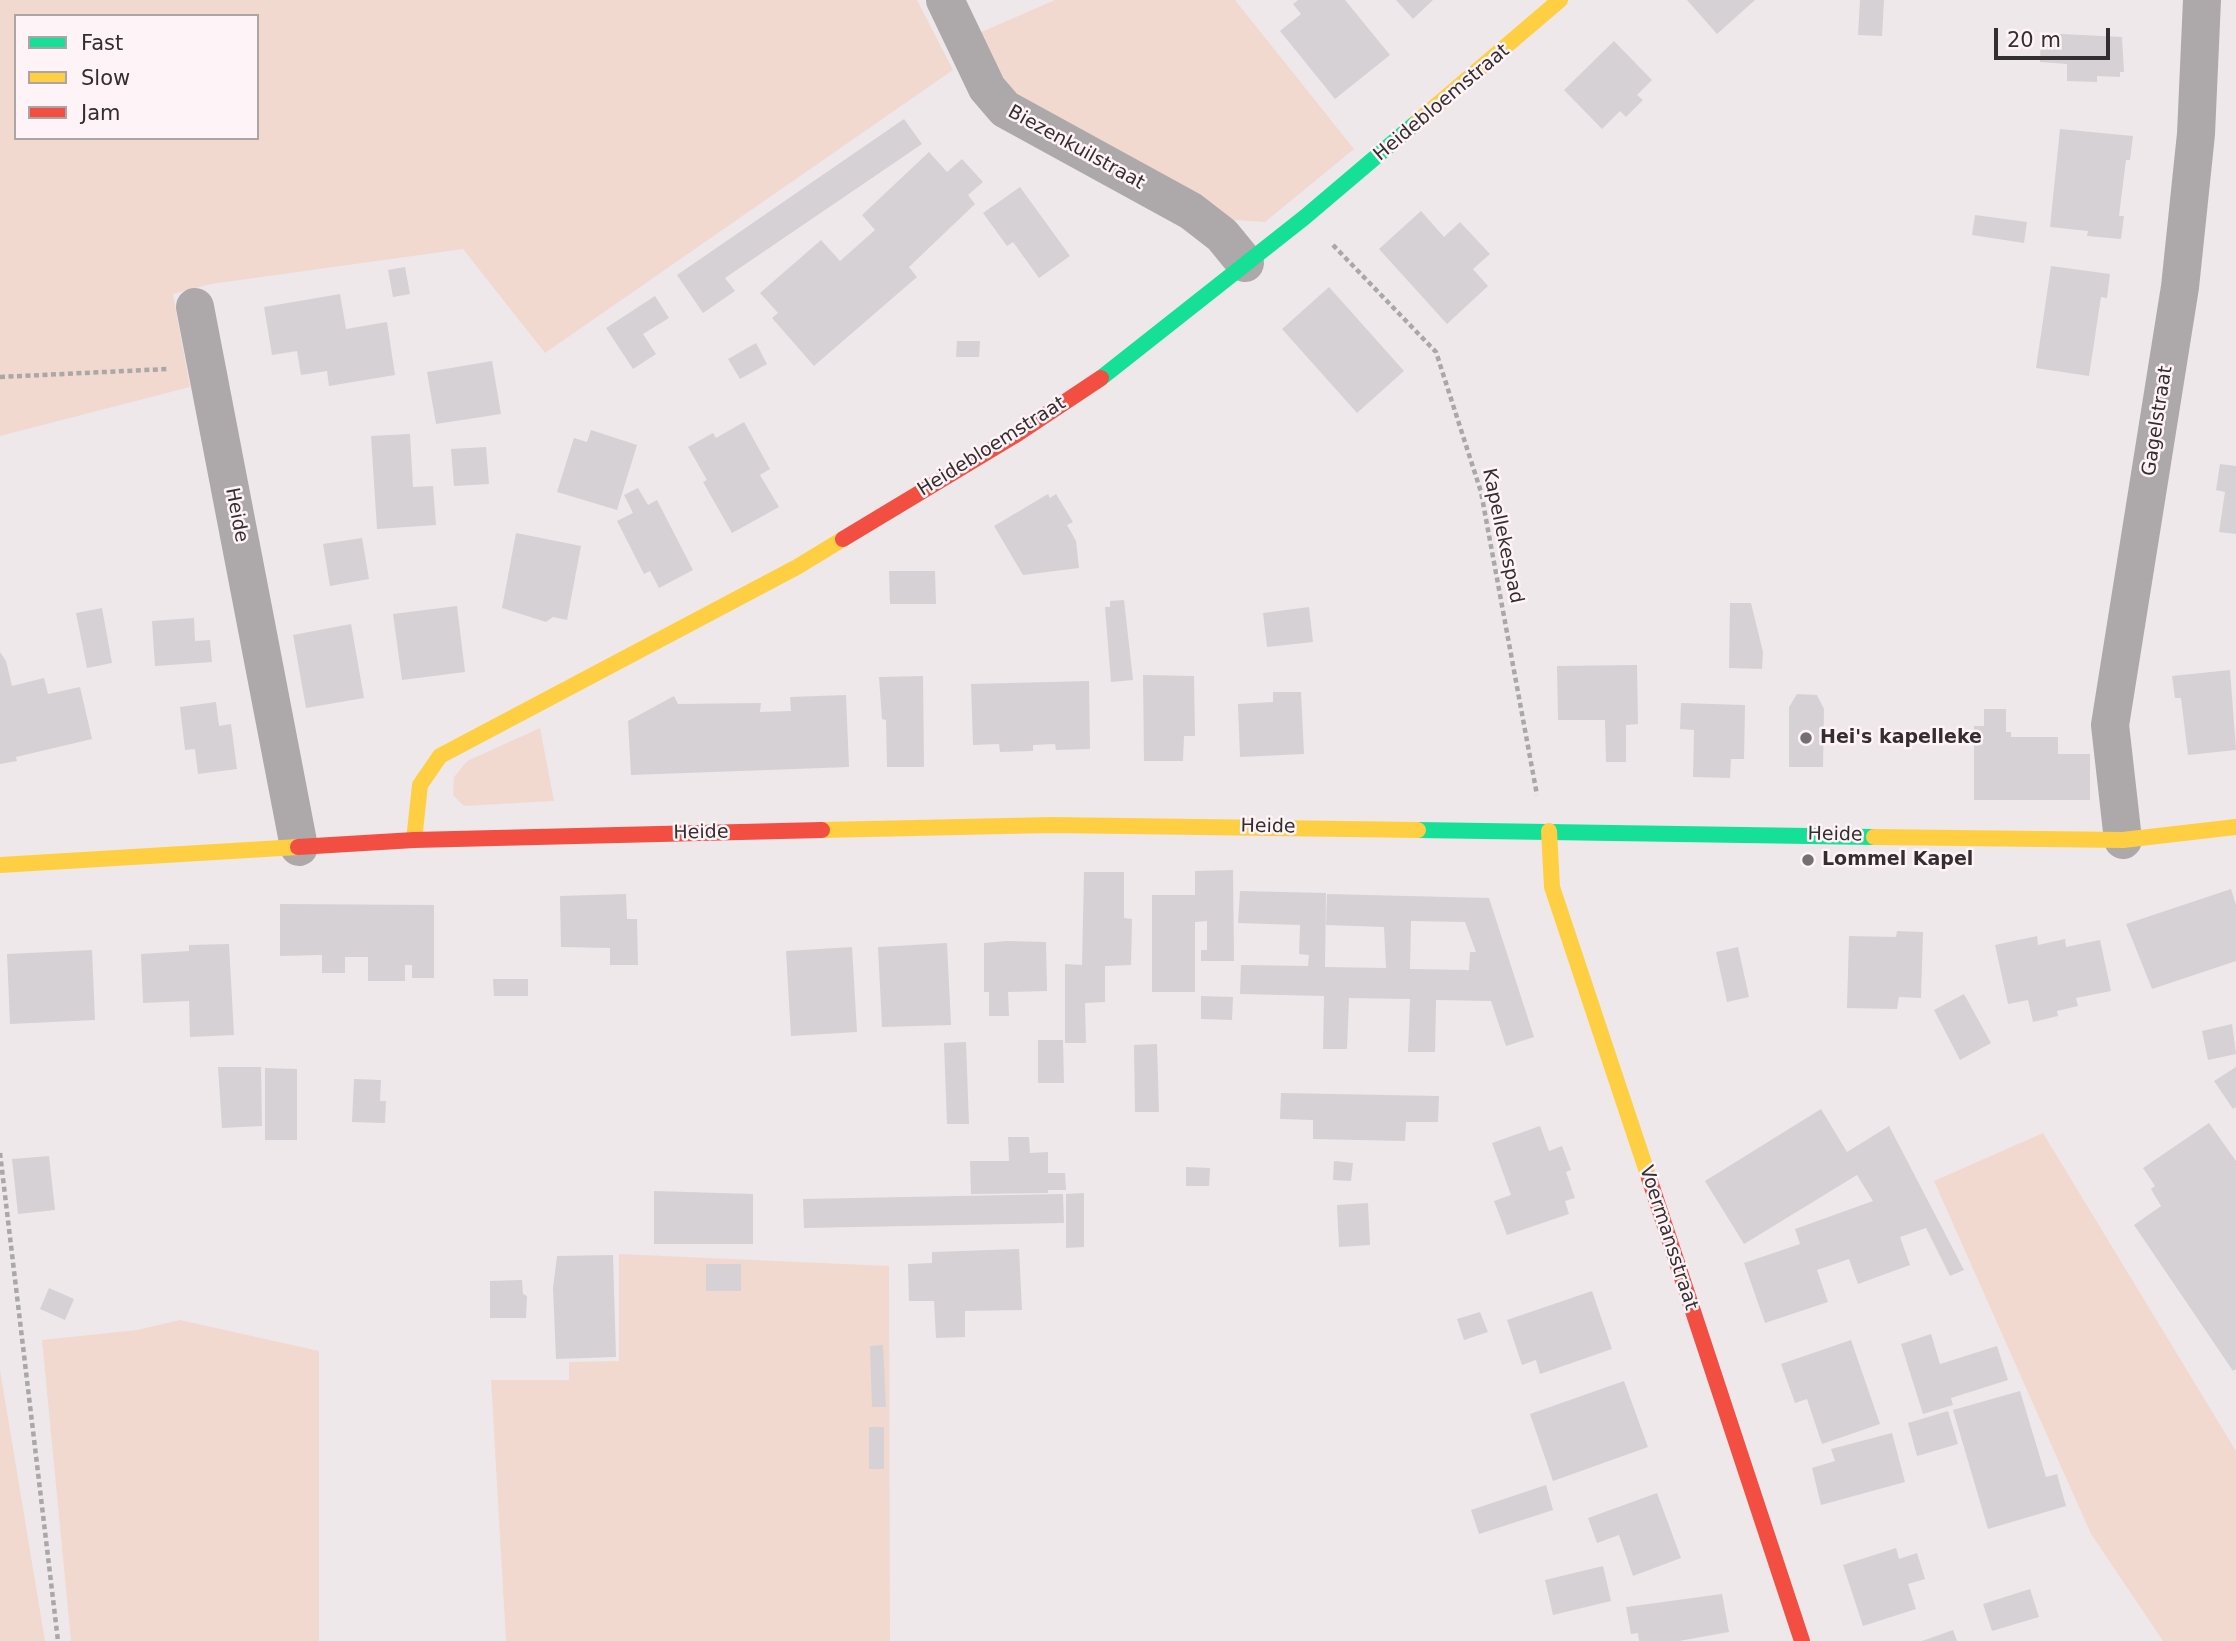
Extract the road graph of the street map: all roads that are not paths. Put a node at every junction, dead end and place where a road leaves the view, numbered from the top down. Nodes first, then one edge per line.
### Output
1 (945, 0) edge
2 (1560, 0) edge
3 (2202, 0) edge
4 (1245, 263) junction
5 (195, 307) dead end
6 (2236, 827) edge
7 (1549, 831) junction
8 (414, 840) junction
9 (2123, 840) junction
10 (299, 847) junction
11 (0, 864) edge
12 (1802, 1641) edge

1 - 4 street, Biezenkuilstraat
2 - 4 street, Heidebloemstraat
3 - 9 street, Gagelstraat
4 - 8 street, Heidebloemstraat
5 - 10 street, Heide
6 - 9 street, Heide
7 - 8 street, Heide
7 - 9 street, Heide
7 - 12 street, Voermansstraat
8 - 10 street, Heide
10 - 11 street, Heide

